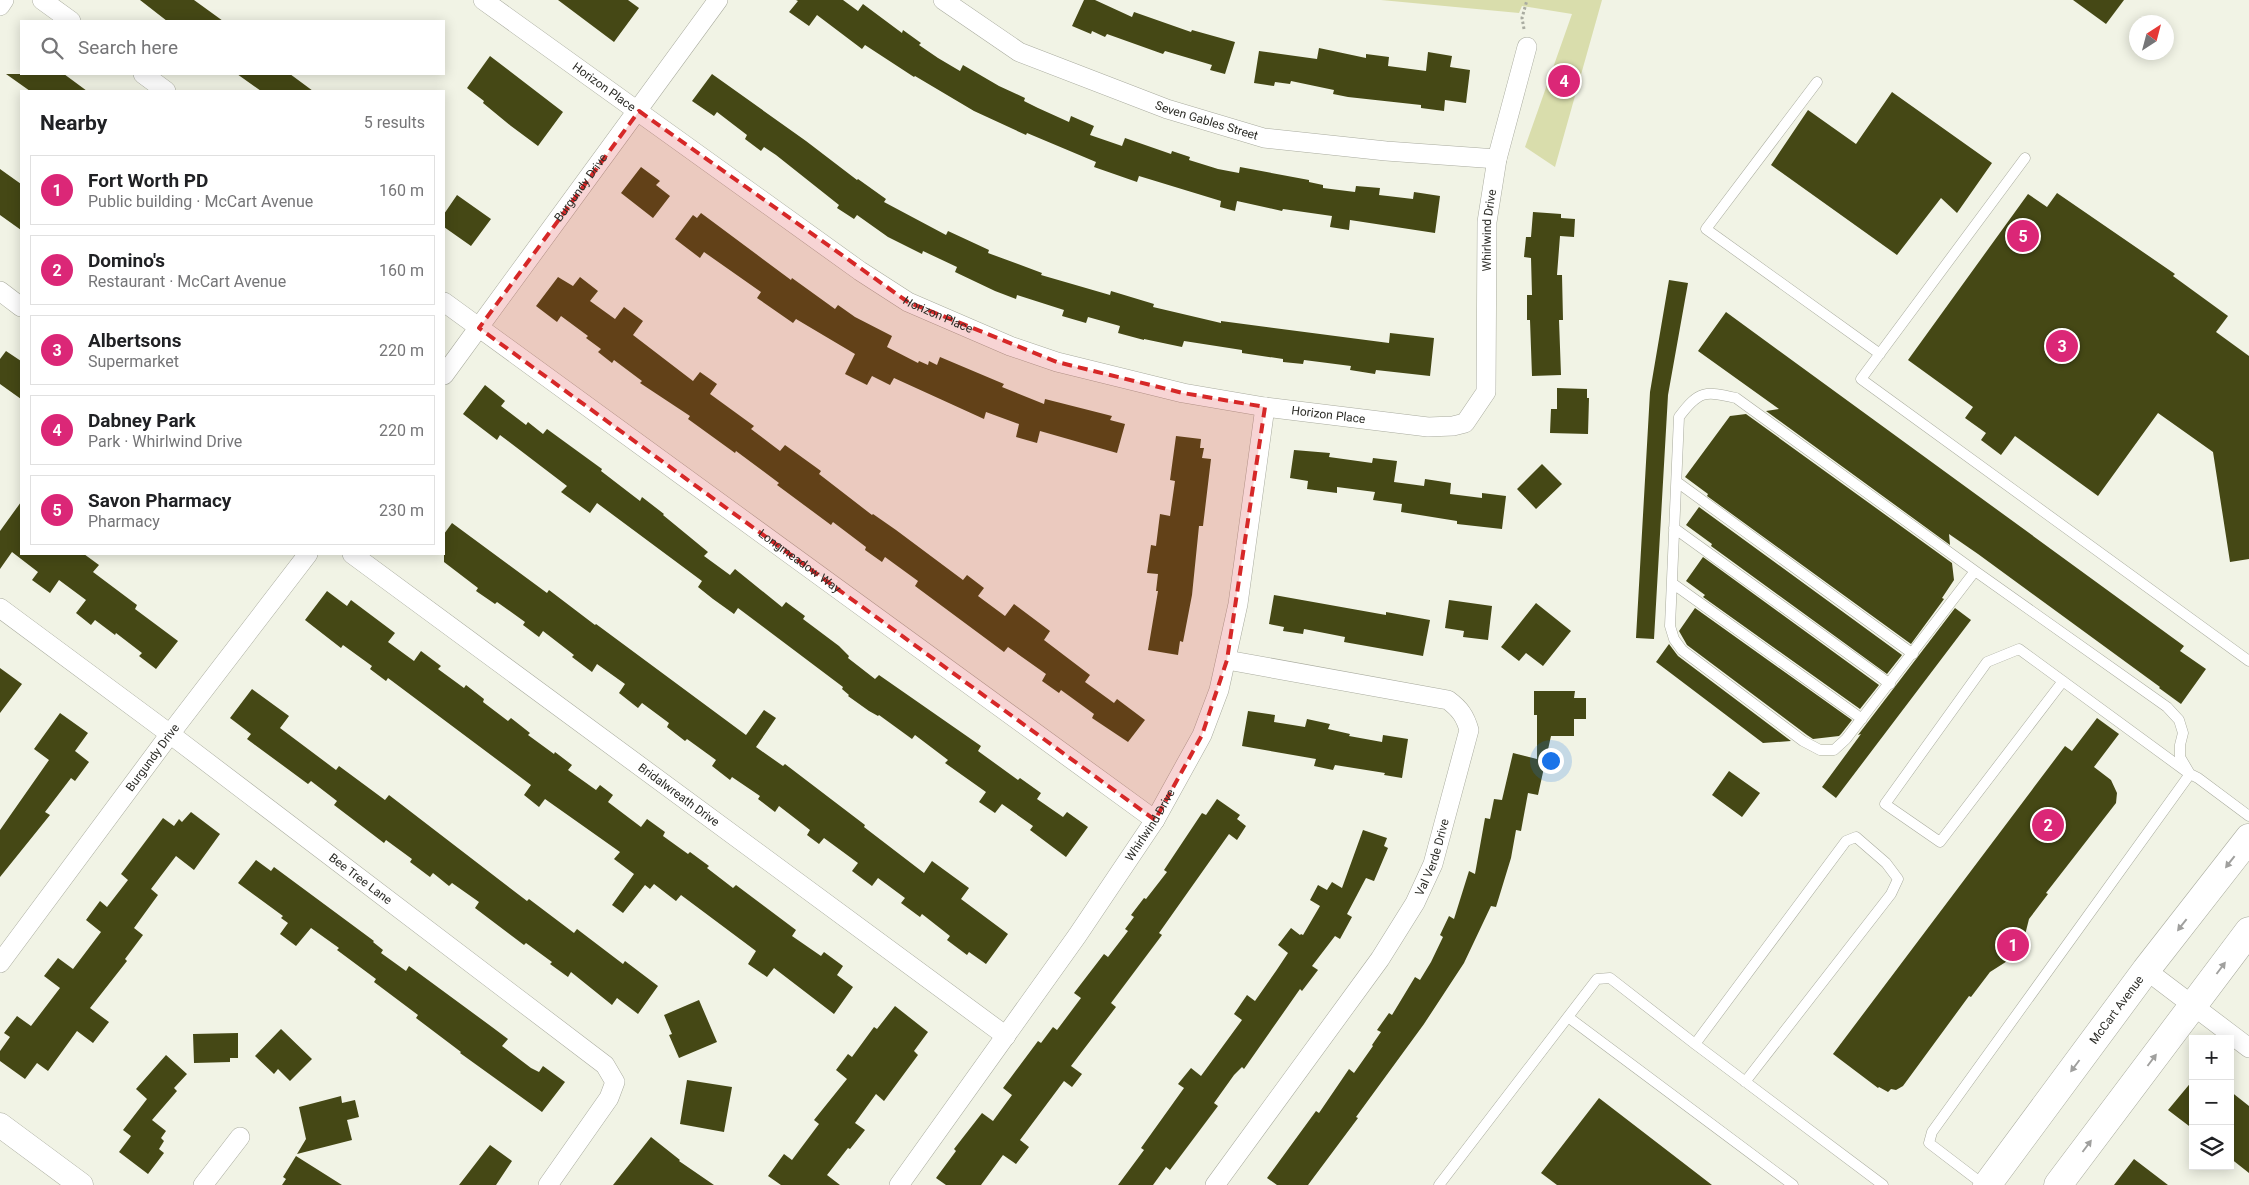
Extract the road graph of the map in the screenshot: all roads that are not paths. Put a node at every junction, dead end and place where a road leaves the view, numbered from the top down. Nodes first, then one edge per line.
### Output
1 (4, 0) edge
2 (42, 0) edge
3 (483, 0) edge
4 (718, 0) edge
5 (943, 0) edge
6 (0, 6) edge
7 (70, 20) edge
8 (1527, 47) road end
9 (145, 75) edge
10 (1817, 82) dead end
11 (165, 90) edge
12 (639, 111) junction
13 (2025, 158) dead end
14 (1497, 159) junction
15 (0, 291) edge
16 (445, 303) edge
17 (20, 306) edge
18 (479, 328) junction
19 (1880, 354) junction
20 (445, 374) edge
21 (1265, 407) junction
22 (1472, 415) joint
23 (1677, 482) junction
24 (1674, 528) junction
25 (307, 555) edge
26 (353, 555) edge
27 (1975, 571) junction
28 (1672, 583) junction
29 (0, 608) edge
30 (1913, 654) junction
31 (1227, 660) junction
32 (2249, 660) edge
33 (2062, 681) junction
34 (1890, 684) junction
35 (1862, 720) junction
36 (170, 734) junction
37 (2190, 774) junction
38 (2249, 816) edge
39 (1155, 820) junction
40 (2249, 838) edge
41 (2249, 931) edge
42 (0, 963) edge
43 (2146, 970) junction
44 (2193, 1005) junction
45 (1568, 1017) junction
46 (1006, 1036) junction
47 (1695, 1044) junction
48 (2249, 1048) edge
49 (1745, 1082) junction
50 (0, 1125) edge
51 (240, 1137) dead end
52 (81, 1185) edge
53 (203, 1185) edge
54 (548, 1185) edge
55 (898, 1185) edge
56 (1215, 1185) edge
57 (1439, 1185) edge
58 (1793, 1185) edge
59 (1883, 1185) edge
60 (1985, 1185) edge
61 (2058, 1185) edge

1 - 6 street
2 - 7 street
3 - 12 street, Horizon Place
4 - 12 street, Burgundy Drive
5 - 14 street, Seven Gables Street
8 - 14 street, Whirlwind Drive
9 - 11 street
10 - 19 lane
12 - 18 street, Burgundy Drive
12 - 21 street, Horizon Place
13 - 19 lane
14 - 22 street, Whirlwind Drive
15 - 17 street
16 - 18 street, Longmeadow Way
18 - 20 street, Burgundy Drive
18 - 39 street, Longmeadow Way
19 - 32 lane
21 - 22 street, Horizon Place
21 - 31 street, Whirlwind Drive
23 - 24 lane
23 - 27 lane
23 - 30 lane
24 - 28 lane
24 - 34 lane
25 - 36 street, Burgundy Drive
26 - 46 street, Bridalwreath Drive
27 - 30 lane
27 - 37 lane
28 - 35 lane
28 - 35 lane
29 - 36 street, Bee Tree Lane
30 - 34 lane
31 - 39 street, Whirlwind Drive
31 - 56 street, Val Verde Drive
33 - 33 lane
33 - 37 lane
34 - 35 lane
36 - 42 street, Burgundy Drive
36 - 54 street, Bee Tree Lane
37 - 38 lane
37 - 60 lane
39 - 46 street, Whirlwind Drive
40 -> 43 main road, McCart Avenue
44 -> 41 main road
43 - 44 street
43 -> 60 main road, McCart Avenue
44 - 48 street
61 -> 44 main road
45 - 47 lane
45 - 57 lane
45 - 58 lane
46 - 55 street, Whirlwind Drive
47 - 49 lane
47 - 49 lane
49 - 59 lane
50 - 52 street
51 - 53 street

